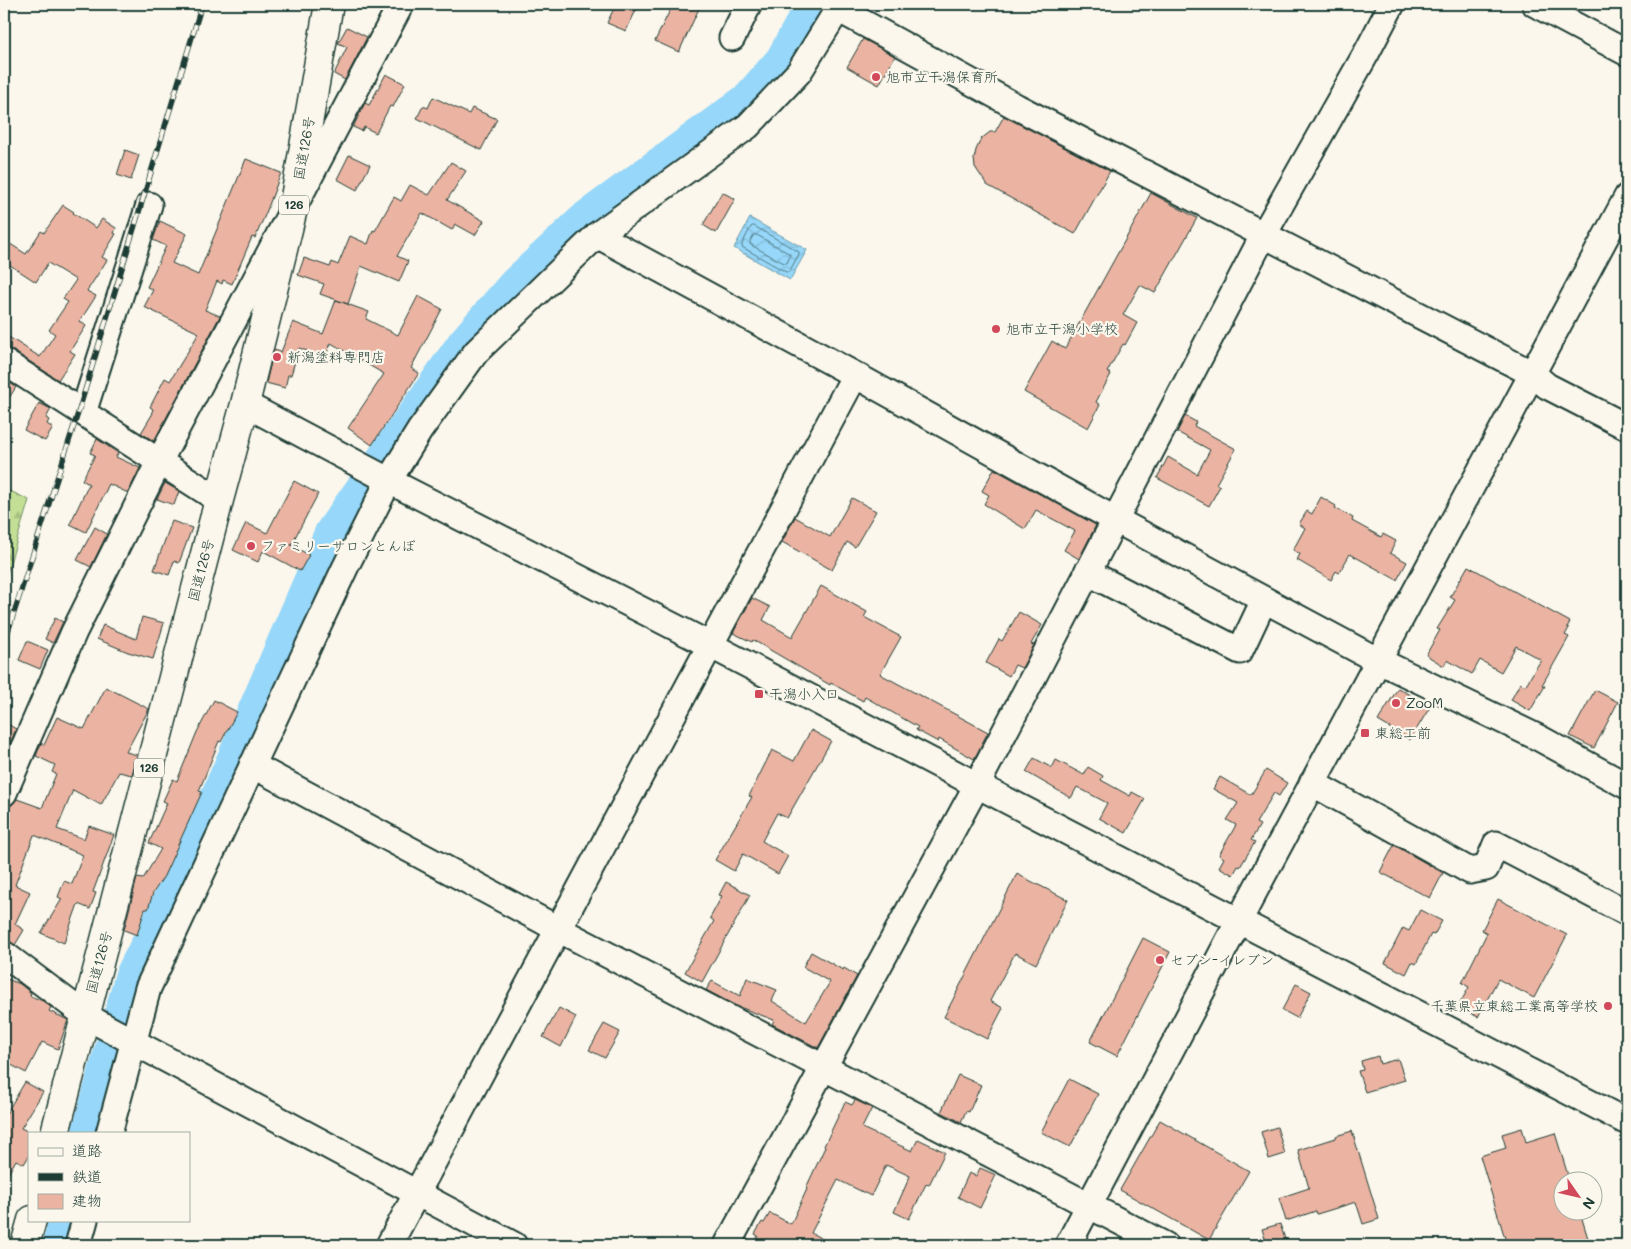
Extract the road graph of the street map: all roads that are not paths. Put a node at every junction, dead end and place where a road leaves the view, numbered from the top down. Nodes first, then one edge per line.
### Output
1 (329, 4) edge
2 (401, 4) edge
3 (749, 4) edge
4 (1392, 4) edge
5 (1535, 4) edge
6 (840, 6) edge
7 (732, 38) dead end
8 (1627, 53) edge
9 (1627, 197) edge
10 (149, 206) dead end
11 (293, 209) junction
12 (1264, 234) junction
13 (597, 235) junction
14 (4, 362) edge
15 (1533, 374) junction
16 (855, 375) junction
17 (246, 404) junction
18 (83, 412) junction
19 (1627, 427) edge
20 (159, 462) junction
21 (389, 480) junction
22 (219, 500) junction
23 (1114, 519) junction
24 (1087, 572) junction
25 (1264, 600) junction
26 (710, 646) junction
27 (1378, 661) junction
28 (252, 765) junction
29 (1312, 783) junction
30 (977, 785) junction
31 (1627, 786) edge
32 (4, 793) edge
33 (1627, 913) edge
34 (1239, 920) junction
35 (558, 929) junction
36 (4, 954) edge
37 (94, 1020) junction
38 (134, 1042) junction
39 (823, 1067) junction
40 (1627, 1122) edge
41 (55, 1132) edge
42 (109, 1132) edge
43 (417, 1194) junction
44 (1089, 1206) junction
45 (31, 1222) edge
46 (25, 1245) edge
47 (389, 1245) edge
48 (514, 1245) edge
49 (727, 1245) edge
50 (1068, 1245) edge
51 (1165, 1245) edge

1 - 11 highway, 国道126号 / 126
2 - 11 street
3 - 7 street
4 - 12 street
5 - 8 street
6 - 12 street
6 - 13 street
9 - 15 street
10 - 18 street
11 - 17 highway, 国道126号 / 126
11 - 20 street
12 - 15 street
12 - 23 street
13 - 16 street
13 - 21 street
14 - 18 street
15 - 19 street
15 - 27 street
16 - 23 street
16 - 26 street
17 - 21 street
17 - 22 highway, 国道126号 / 126
18 - 20 street
20 - 22 street
20 - 32 street
21 - 26 street
21 - 28 street
22 - 37 highway, 国道126号 / 126
23 - 24 street
23 - 25 street
24 - 25 street
24 - 30 street
25 - 27 street
26 - 30 street
26 - 35 street
27 - 29 street
27 - 31 street
28 - 35 street
28 - 38 street
29 - 33 street
29 - 34 street
30 - 34 street
30 - 39 street
34 - 40 street
34 - 44 street
35 - 39 street
35 - 43 street
36 - 37 street
37 - 38 street
37 - 41 highway, 国道126号 / 126
38 - 42 street
38 - 43 street
39 - 44 street
39 - 49 street
43 - 47 street
43 - 48 street
44 - 50 street
44 - 51 street
45 - 46 highway

